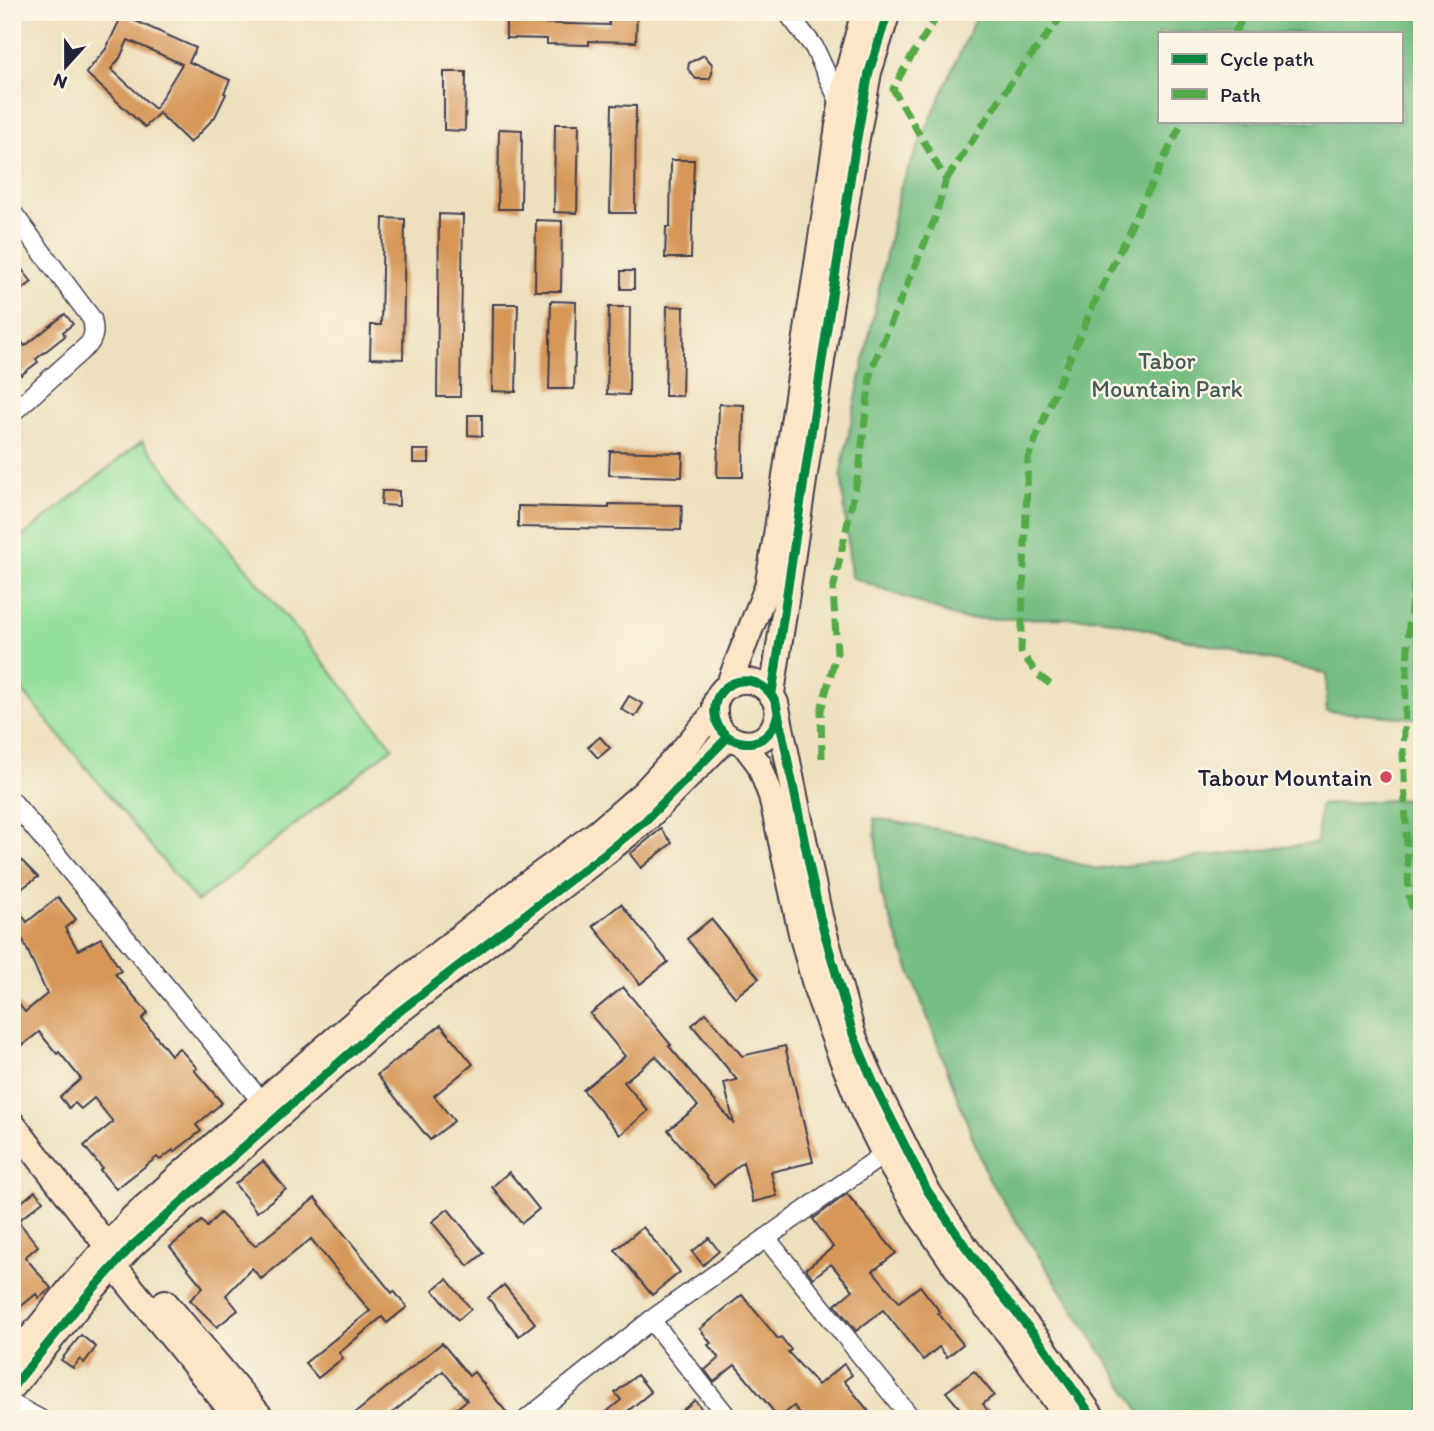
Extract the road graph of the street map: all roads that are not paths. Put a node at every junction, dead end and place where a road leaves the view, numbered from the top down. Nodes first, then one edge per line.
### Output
1 (788, 12) edge
2 (866, 12) edge
3 (888, 12) edge
4 (841, 105) junction
5 (12, 212) edge
6 (12, 413) edge
7 (729, 686) junction
8 (775, 703) junction
9 (715, 712) junction
10 (735, 740) junction
11 (12, 801) edge
12 (262, 1102) junction
13 (12, 1123) edge
14 (884, 1154) junction
15 (765, 1238) junction
16 (115, 1255) junction
17 (651, 1320) junction
18 (17, 1345) edge
19 (12, 1388) edge
20 (12, 1404) edge
21 (40, 1419) edge
22 (239, 1419) edge
23 (263, 1419) edge
24 (527, 1419) edge
25 (729, 1419) edge
26 (912, 1419) edge
27 (1068, 1419) edge
28 (1094, 1419) edge

1 - 4 street
2 - 4 street
3 - 8 street
4 - 7 street
5 - 6 street
7 - 8 street
7 - 9 street
8 - 10 street
8 - 28 street
9 - 10 street
9 - 12 street
10 - 14 street
10 - 16 street
11 - 12 street
12 - 16 street
13 - 16 street
14 - 15 street
14 - 27 street
15 - 17 street
15 - 26 street
16 - 18 street
16 - 19 street
16 - 22 street
16 - 23 street
17 - 24 street
17 - 25 street
20 - 21 street

